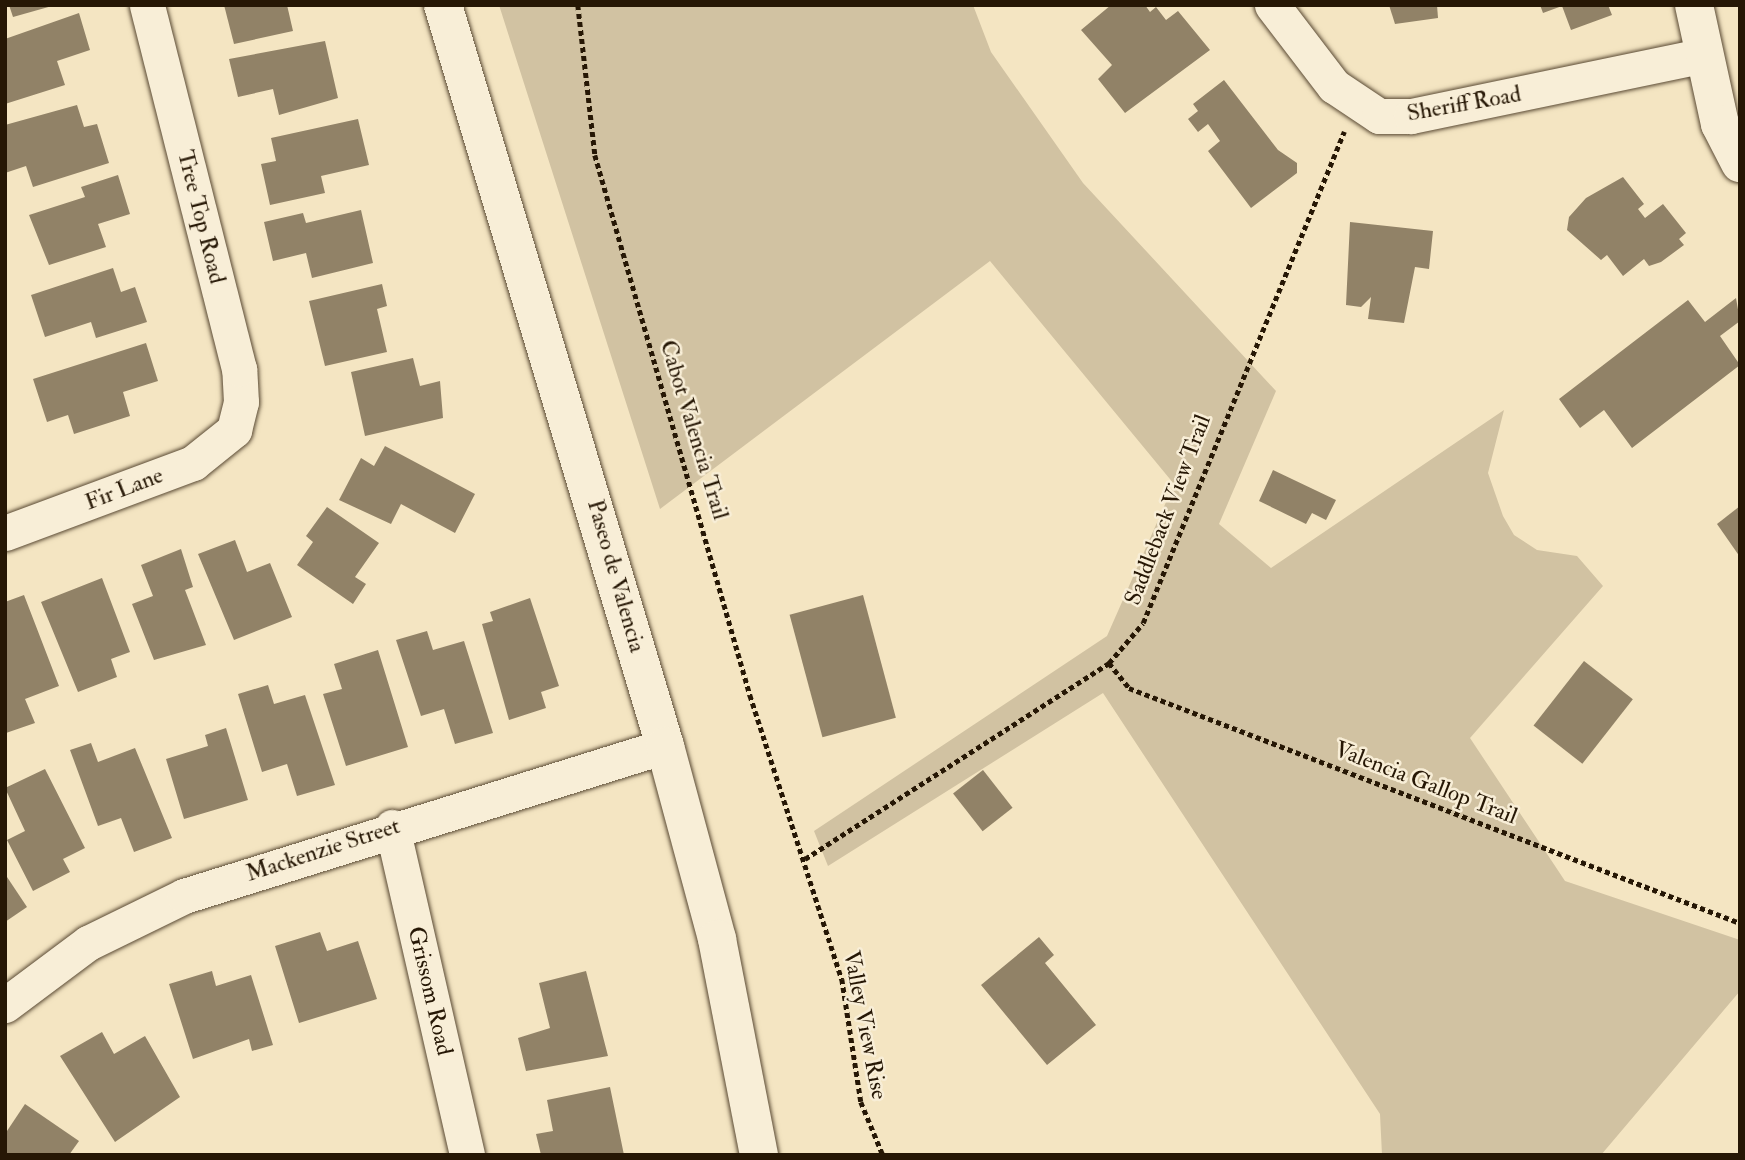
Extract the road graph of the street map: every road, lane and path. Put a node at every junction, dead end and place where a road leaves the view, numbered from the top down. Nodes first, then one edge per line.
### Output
1 (147, 5) edge
2 (443, 5) edge
3 (578, 5) edge
4 (1272, 5) edge
5 (1694, 5) edge
6 (1702, 56) junction
7 (1358, 107) junction
8 (1740, 163) edge
9 (234, 430) joint
10 (5, 533) edge
11 (1109, 663) junction
12 (665, 746) junction
13 (392, 827) junction
14 (805, 859) junction
15 (1740, 923) edge
16 (5, 1005) edge
17 (467, 1155) edge
18 (759, 1155) edge
19 (883, 1155) edge

1 - 9 street, Tree Top Road
2 - 12 main road, Paseo de Valencia
3 - 14 path, Cabot Valencia Trail
4 - 7 street, Sheriff Road
5 - 6 main road
6 - 7 street, Sheriff Road
6 - 8 main road
7 - 11 path, Saddleback View Trail
9 - 10 street, Fir Lane
11 - 14 path, Saddleback View Trail
11 - 15 path, Valencia Gallop Trail
12 - 13 street, Mackenzie Street
12 - 18 main road, Paseo de Valencia
13 - 16 street, Mackenzie Street
13 - 17 street, Grissom Road
14 - 19 path, Valley View Rise

